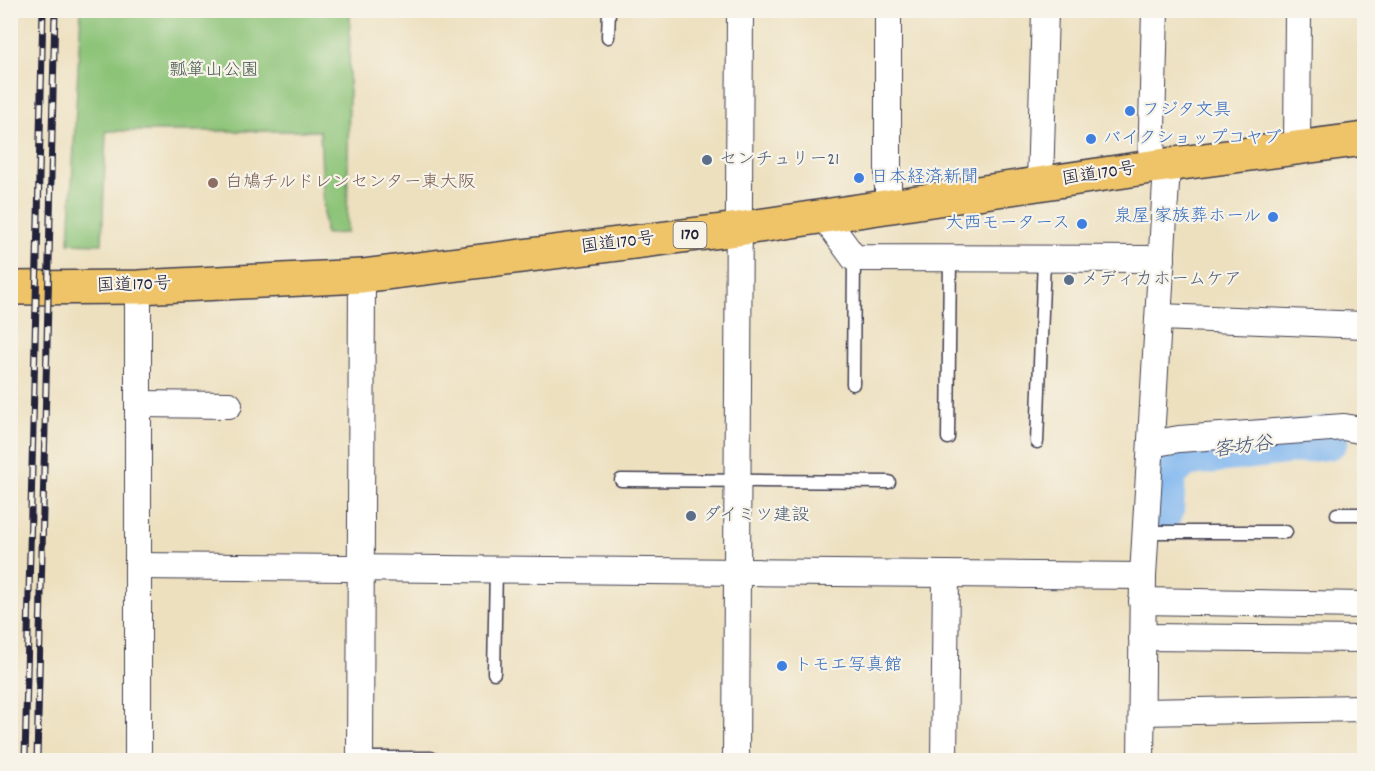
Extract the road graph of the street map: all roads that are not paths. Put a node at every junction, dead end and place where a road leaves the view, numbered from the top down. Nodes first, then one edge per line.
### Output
1 (609, 10) edge
2 (740, 10) edge
3 (888, 10) edge
4 (1045, 10) edge
5 (1155, 10) edge
6 (1298, 10) edge
7 (608, 37) dead end
8 (1365, 139) edge
9 (1297, 148) junction
10 (1159, 167) junction
11 (1040, 184) junction
12 (888, 207) junction
13 (824, 217) junction
14 (738, 229) junction
15 (854, 258) junction
16 (950, 258) junction
17 (1044, 259) junction
18 (1162, 259) junction
19 (362, 276) junction
20 (138, 287) junction
21 (10, 288) edge
22 (1160, 317) junction
23 (1365, 325) edge
24 (853, 384) dead end
25 (138, 404) junction
26 (229, 405) dead end
27 (1365, 431) edge
28 (948, 438) dead end
29 (1037, 442) dead end
30 (1151, 444) junction
31 (621, 480) dead end
32 (739, 481) junction
33 (890, 482) dead end
34 (1337, 514) dead end
35 (1365, 514) edge
36 (1146, 532) junction
37 (1286, 532) dead end
38 (138, 566) junction
39 (361, 566) junction
40 (496, 567) junction
41 (739, 570) junction
42 (946, 575) junction
43 (1142, 589) junction
44 (1365, 605) edge
45 (1142, 637) junction
46 (1365, 639) edge
47 (494, 673) dead end
48 (1365, 708) edge
49 (1142, 712) junction
50 (431, 758) dead end
51 (360, 759) edge
52 (138, 760) edge
53 (736, 760) edge
54 (944, 760) edge
55 (1141, 760) edge

1 - 7 lane
2 - 14 street
3 - 12 street
4 - 11 street
5 - 10 street
6 - 9 street
8 - 9 highway, 国道170号 / 170
9 - 10 highway, 国道170号 / 170
10 - 11 highway, 国道170号 / 170
10 - 18 street
11 - 12 highway, 国道170号 / 170
12 - 13 highway, 国道170号 / 170
13 - 14 highway, 国道170号 / 170
13 - 15 street
14 - 19 highway, 国道170号 / 170
14 - 32 street
15 - 16 street
15 - 24 lane
16 - 17 street
16 - 28 lane
17 - 18 street
17 - 29 lane
18 - 22 street
19 - 20 highway, 国道170号 / 170
19 - 39 street
20 - 21 highway, 国道170号 / 170
20 - 25 street
22 - 23 street
22 - 30 street
25 - 26 street
25 - 38 street
27 - 30 street
30 - 36 street
31 - 32 lane
32 - 33 lane
32 - 41 street
34 - 35 lane
36 - 37 lane
36 - 43 street
38 - 39 street
38 - 52 street
39 - 40 street
39 - 51 street
40 - 41 street
40 - 47 lane
41 - 42 street
41 - 53 street
42 - 43 street
42 - 54 street
43 - 44 street
43 - 45 street
45 - 46 street
45 - 49 street
48 - 49 street
49 - 55 street
50 - 51 lane

